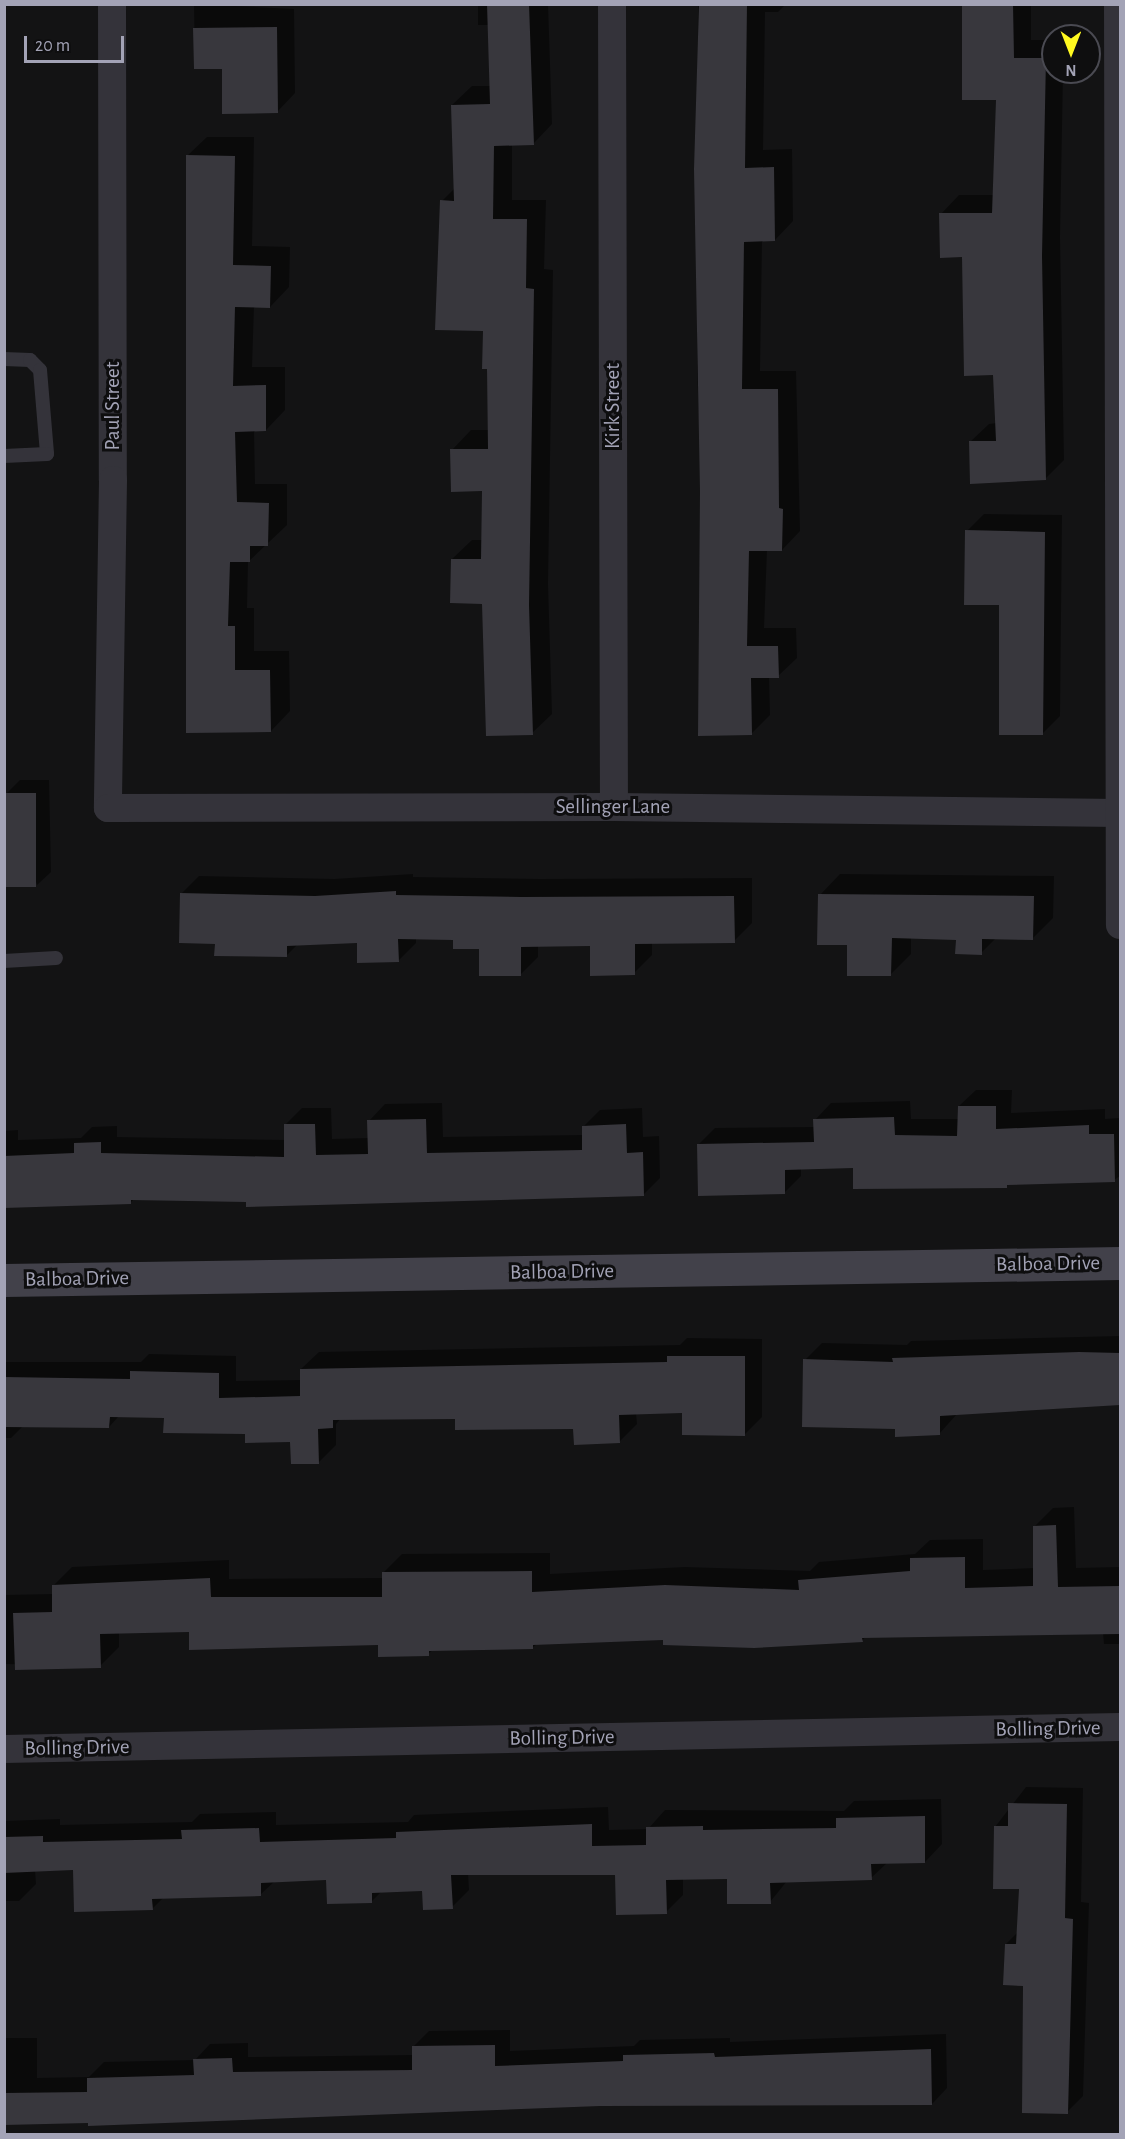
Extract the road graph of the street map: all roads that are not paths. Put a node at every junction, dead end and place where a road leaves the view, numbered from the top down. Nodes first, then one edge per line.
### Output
1 (112, 4) edge
2 (612, 4) edge
3 (1118, 4) edge
4 (4, 359) edge
5 (4, 456) edge
6 (614, 807) junction
7 (108, 808) joint
8 (1119, 813) junction
9 (1120, 926) edge
10 (56, 958) dead end
11 (4, 961) edge
12 (1120, 1263) edge
13 (4, 1280) edge
14 (1120, 1727) edge
15 (4, 1749) edge

1 - 7 street, Paul Street
2 - 6 street, Kirk Street
3 - 8 street
4 - 5 lane
6 - 7 street, Sellinger Lane
6 - 8 street, Sellinger Lane
8 - 9 street
10 - 11 lane
12 - 13 street, Balboa Drive
14 - 15 street, Bolling Drive

